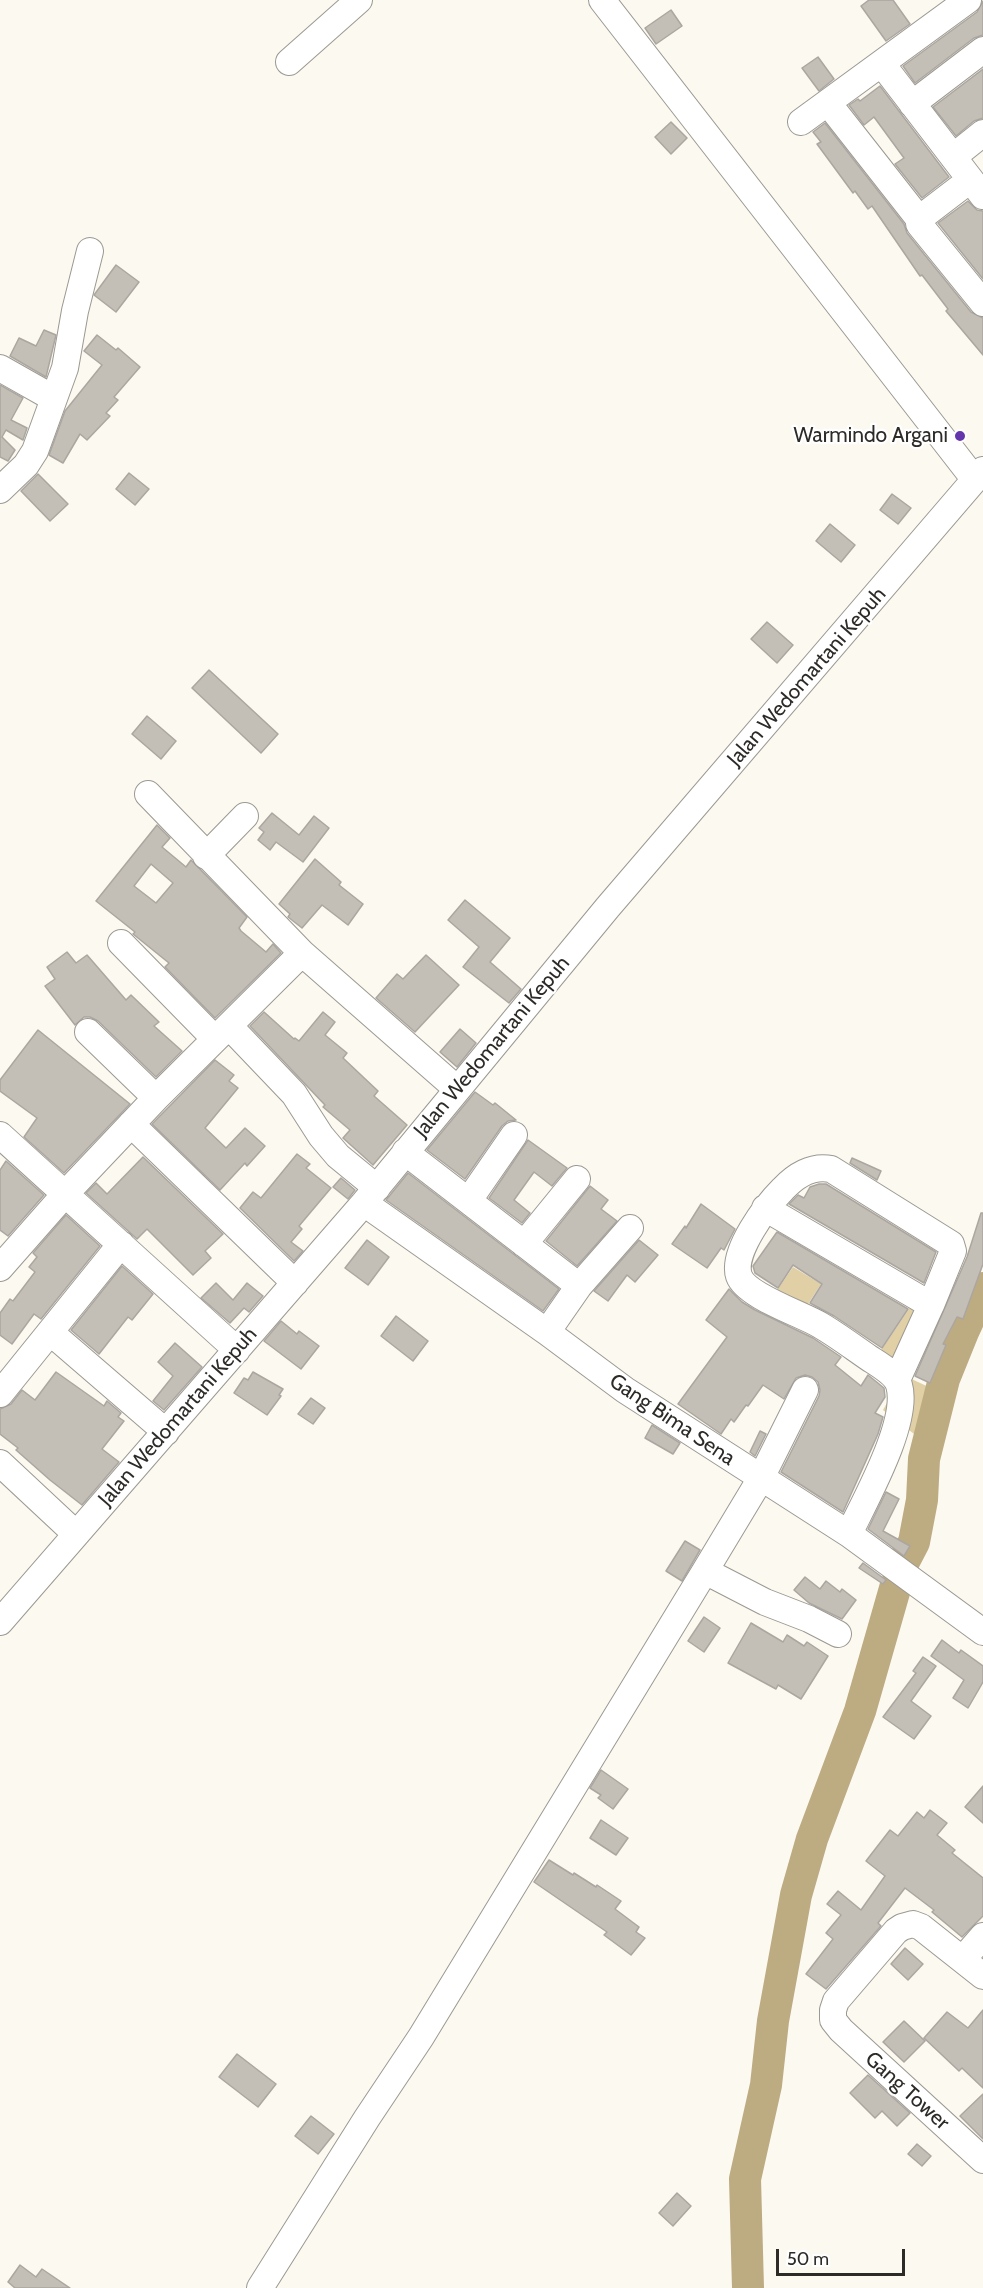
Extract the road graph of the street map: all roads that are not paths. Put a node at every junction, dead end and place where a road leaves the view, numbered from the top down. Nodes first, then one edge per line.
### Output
1 (359, 0) edge
2 (602, 0) edge
3 (968, 0) edge
4 (983, 50) edge
5 (289, 62) dead end
6 (882, 64) junction
7 (828, 103) junction
8 (912, 104) junction
9 (801, 122) dead end
10 (983, 133) edge
11 (953, 157) junction
12 (976, 188) edge
13 (919, 219) junction
14 (90, 251) dead end
15 (983, 303) edge
16 (0, 368) edge
17 (53, 398) junction
18 (979, 475) edge
19 (0, 490) edge
20 (148, 794) dead end
21 (245, 816) dead end
22 (206, 856) junction
23 (120, 943) dead end
24 (302, 953) junction
25 (88, 1032) dead end
26 (222, 1033) junction
27 (457, 1089) junction
28 (156, 1098) junction
29 (131, 1124) junction
30 (0, 1135) edge
31 (514, 1135) dead end
32 (405, 1152) junction
33 (577, 1179) dead end
34 (66, 1193) junction
35 (371, 1196) junction
36 (469, 1200) junction
37 (765, 1208) junction
38 (630, 1228) dead end
39 (121, 1244) junction
40 (524, 1244) junction
41 (0, 1268) edge
42 (295, 1283) junction
43 (579, 1286) junction
44 (931, 1305) junction
45 (50, 1332) junction
46 (547, 1332) junction
47 (237, 1350) junction
48 (897, 1380) junction
49 (805, 1390) dead end
50 (0, 1394) edge
51 (166, 1432) junction
52 (0, 1463) edge
53 (760, 1478) junction
54 (76, 1534) junction
55 (849, 1534) junction
56 (705, 1571) junction
57 (0, 1622) edge
58 (983, 1632) edge
59 (838, 1634) dead end
60 (983, 1936) edge
61 (963, 1959) junction
62 (983, 1976) edge
63 (983, 2160) edge
64 (260, 2288) edge

1 - 5 street
2 - 18 street
3 - 6 street
4 - 8 street
6 - 7 street
6 - 8 street
7 - 9 street
7 - 13 street
8 - 11 street
10 - 11 street
11 - 12 street
12 - 13 street
13 - 15 street
14 - 17 street
16 - 17 street
17 - 19 street
18 - 27 street, Jalan Wedomartani Kepuh
20 - 22 street
21 - 22 street
22 - 24 street
23 - 26 street, Gang Bima Sena
24 - 26 street
24 - 27 street
25 - 28 street
26 - 28 street
26 - 35 street, Gang Bima Sena
27 - 32 street, Jalan Wedomartani Kepuh
28 - 29 street
29 - 34 street
29 - 42 street
30 - 34 street
31 - 36 street
32 - 35 street, Jalan Wedomartani Kepuh
32 - 36 street
33 - 40 street
34 - 39 street
34 - 41 street
35 - 42 street, Jalan Wedomartani Kepuh
35 - 46 street, Gang Bima Sena
36 - 40 street
37 - 44 street
37 - 44 street
37 - 48 street
38 - 43 street
39 - 45 street
39 - 47 street
40 - 43 street
42 - 47 street, Jalan Wedomartani Kepuh
43 - 46 street
44 - 48 street
45 - 50 street
45 - 51 street
46 - 53 street, Gang Bima Sena
47 - 51 street, Jalan Wedomartani Kepuh
48 - 55 street
49 - 53 street
51 - 54 street, Jalan Wedomartani Kepuh
52 - 54 street
53 - 55 street, Gang Bima Sena
53 - 56 street
54 - 57 street, Jalan Wedomartani Kepuh
55 - 58 street, Gang Bima Sena
56 - 59 street
56 - 64 street
60 - 61 street
61 - 62 street
61 - 63 street, Gang Tower

